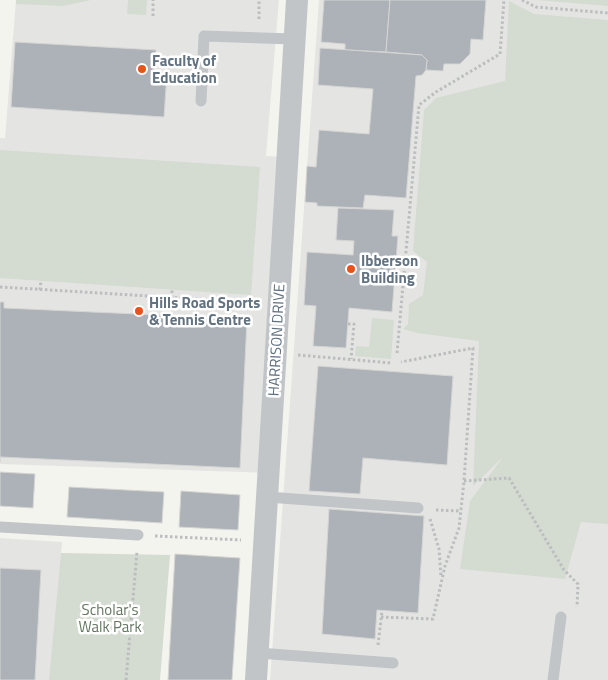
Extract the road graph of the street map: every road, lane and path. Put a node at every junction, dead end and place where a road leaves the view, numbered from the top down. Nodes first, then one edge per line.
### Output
1 (153, 0) edge
2 (297, 0) edge
3 (504, 0) edge
4 (522, 0) edge
5 (608, 13) edge
6 (153, 16) dead end
7 (294, 40) junction
8 (201, 101) dead end
9 (41, 280) dead end
10 (0, 287) edge
11 (172, 289) dead end
12 (40, 290) junction
13 (172, 298) junction
14 (248, 302) dead end
15 (348, 324) dead end
16 (397, 354) dead end
17 (293, 355) dead end
18 (351, 359) junction
19 (401, 362) dead end
20 (392, 363) dead end
21 (464, 481) junction
22 (267, 497) junction
23 (418, 508) junction
24 (461, 511) junction
25 (0, 527) edge
26 (138, 535) junction
27 (264, 542) junction
28 (564, 570) dead end
29 (442, 580) junction
30 (382, 611) dead end
31 (381, 617) junction
32 (561, 617) dead end
33 (258, 653) junction
34 (376, 662) junction
35 (394, 663) dead end
36 (126, 680) edge
37 (256, 680) edge
38 (553, 680) edge

1 - 6 path
2 - 7 street, HARRISON DRIVE
3 - 16 path
4 - 5 path
7 - 8 lane
7 - 22 street, HARRISON DRIVE
9 - 12 path
10 - 12 path
11 - 13 path
12 - 13 path
13 - 14 path
15 - 18 path
17 - 18 path
18 - 20 path
19 - 21 path
21 - 24 path
21 - 28 path
22 - 23 lane
22 - 27 street, HARRISON DRIVE
23 - 24 path
23 - 29 path
24 - 29 path
25 - 26 lane
26 - 27 path
26 - 36 path
27 - 33 street, HARRISON DRIVE
29 - 31 path
30 - 31 path
31 - 34 path
32 - 38 lane
33 - 34 lane
33 - 37 street, HARRISON DRIVE
34 - 35 lane

